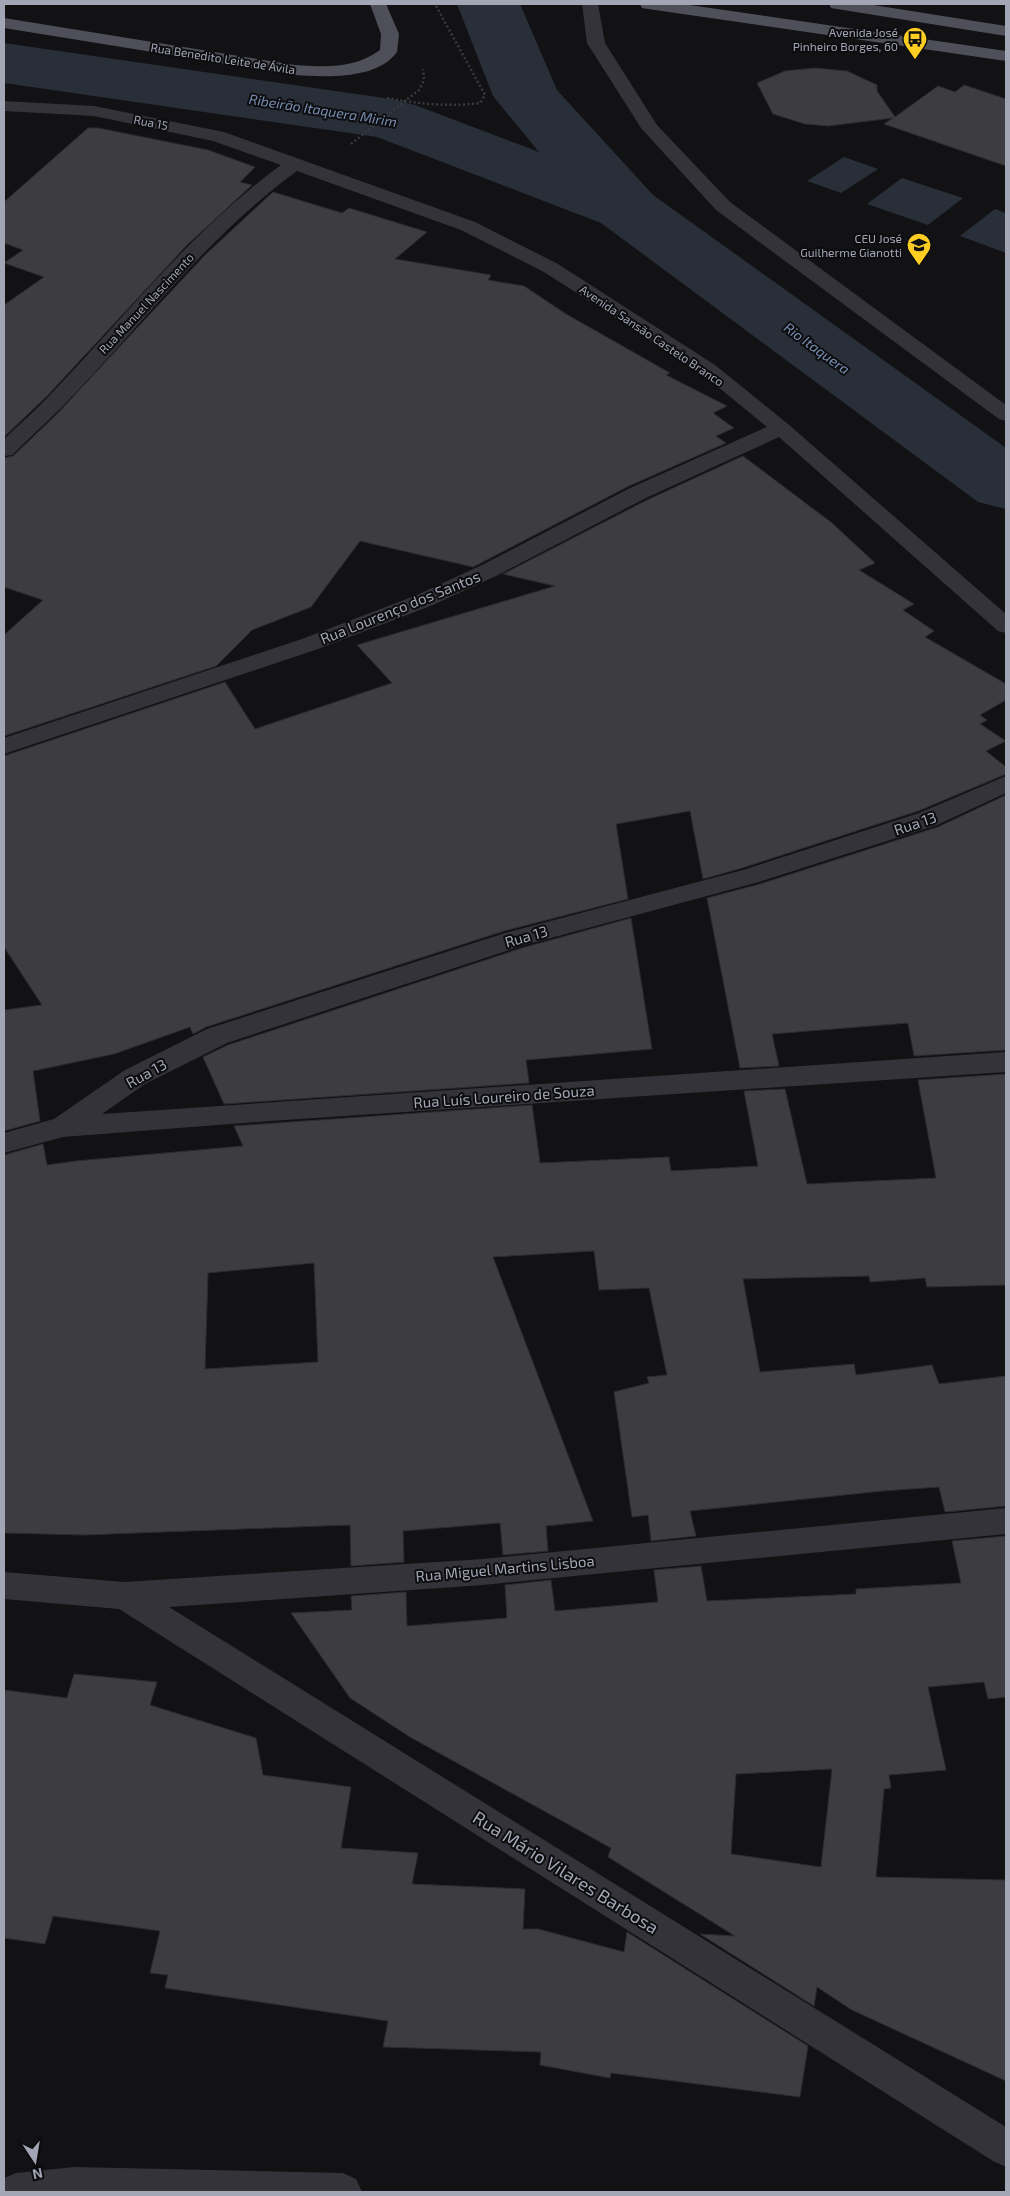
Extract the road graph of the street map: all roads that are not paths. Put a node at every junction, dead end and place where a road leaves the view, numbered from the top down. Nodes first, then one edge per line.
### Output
1 (378, 4) edge
2 (590, 4) edge
3 (648, 4) edge
4 (837, 4) edge
5 (4, 23) edge
6 (1006, 31) edge
7 (1006, 56) edge
8 (4, 106) edge
9 (295, 163) junction
10 (1006, 415) edge
11 (781, 428) junction
12 (4, 450) edge
13 (1006, 626) edge
14 (4, 746) edge
15 (1006, 784) edge
16 (1006, 1062) edge
17 (63, 1127) junction
18 (4, 1143) edge
19 (1006, 1521) edge
20 (4, 1586) edge
21 (125, 1596) junction
22 (1006, 2148) edge
23 (16, 2192) edge
24 (343, 2192) edge

1 - 5 main road, Rua Benedito Leite de Ávila
2 - 10 street
3 - 7 main road
4 - 6 main road
8 - 9 street, Rua 15
9 - 11 street, Avenida Sansão Castelo Branco
9 - 12 street, Rua Manuel Nascimento
11 - 13 street, Avenida Sansão Castelo Branco
11 - 14 street, Rua Lourenço dos Santos
15 - 17 street, Rua 13
16 - 17 street, Rua Luís Loureiro de Souza
17 - 18 street, Rua Luís Loureiro de Souza
19 - 21 street, Rua Miguel Martins Lisboa
20 - 21 street, Rua Miguel Martins Lisboa
21 - 22 street, Rua Mário Vilares Barbosa
23 - 24 street

